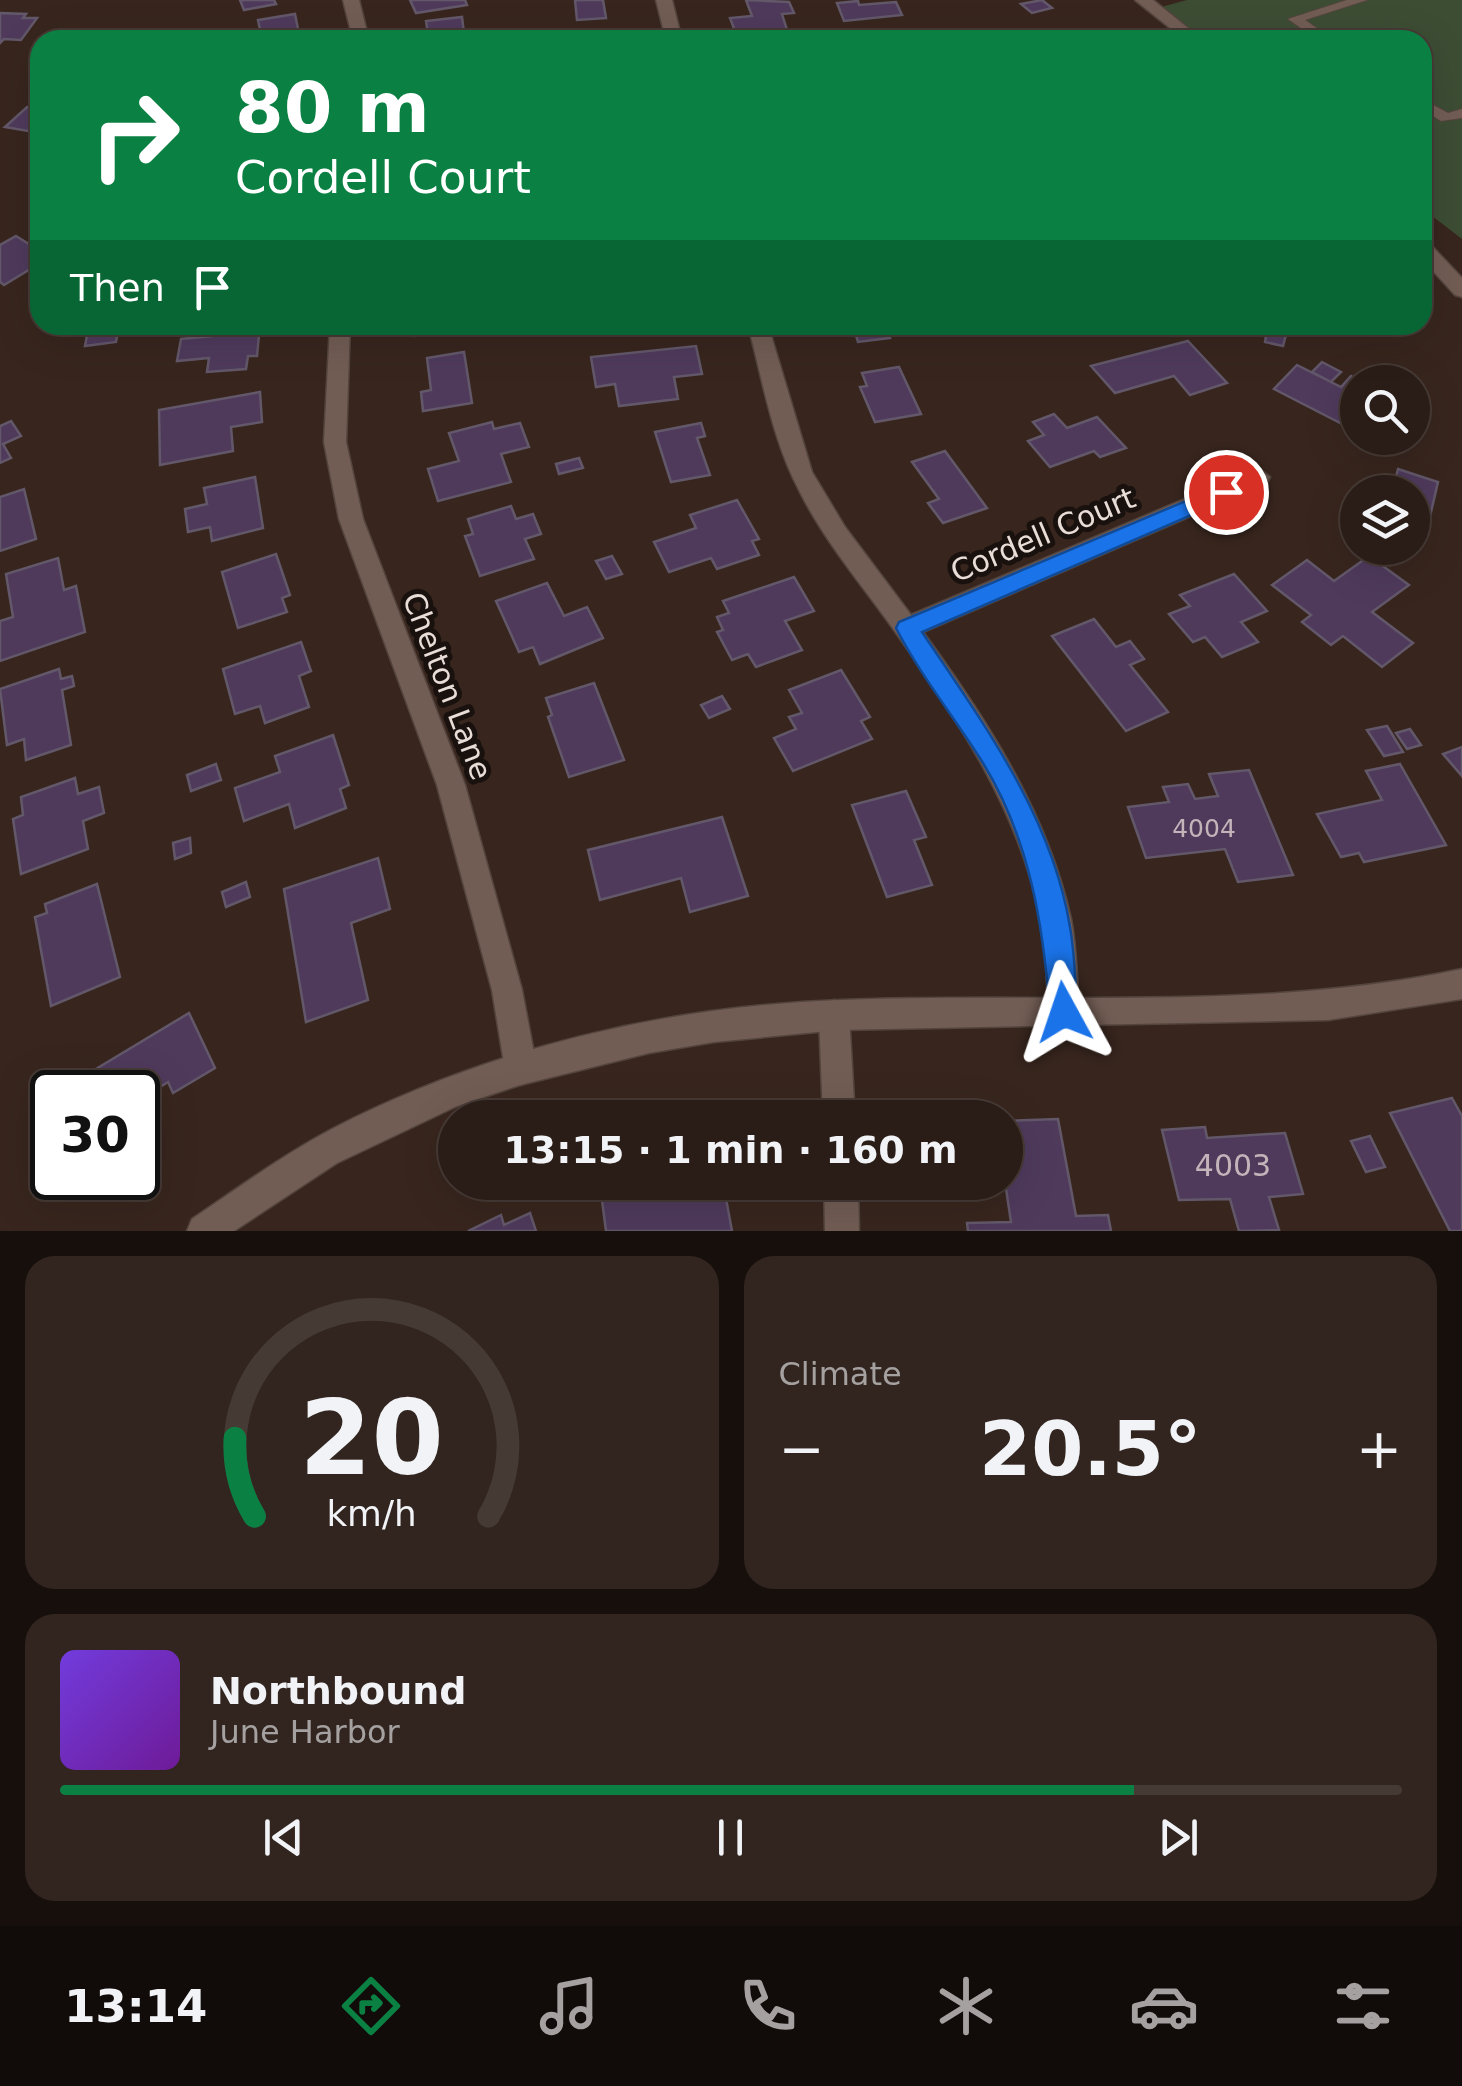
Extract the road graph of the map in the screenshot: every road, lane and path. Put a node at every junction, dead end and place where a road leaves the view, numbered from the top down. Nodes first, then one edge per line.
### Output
1 (352, 0) edge
2 (664, 0) edge
3 (1143, 0) edge
4 (1361, 0) edge
5 (359, 30) edge
6 (672, 30) edge
7 (1182, 30) edge
8 (1311, 30) edge
9 (1432, 109) edge
10 (1462, 113) edge
11 (1432, 258) edge
12 (1462, 290) edge
13 (340, 335) edge
14 (761, 335) edge
15 (1259, 477) dead end
16 (907, 628) junction
17 (1462, 984) edge
18 (1064, 1012) junction
19 (834, 1015) junction
20 (521, 1068) junction
21 (838, 1100) edge
22 (841, 1200) edge
23 (204, 1231) edge
24 (842, 1231) edge

1 - 5 street
2 - 6 street
3 - 7 street
4 - 8 lane
9 - 10 lane
11 - 12 street
13 - 20 street, Chelton Lane
14 - 16 street
15 - 16 street, Cordell Court
16 - 18 street
17 - 18 street
18 - 19 street
19 - 20 street
19 - 21 street
20 - 23 street
22 - 24 street

